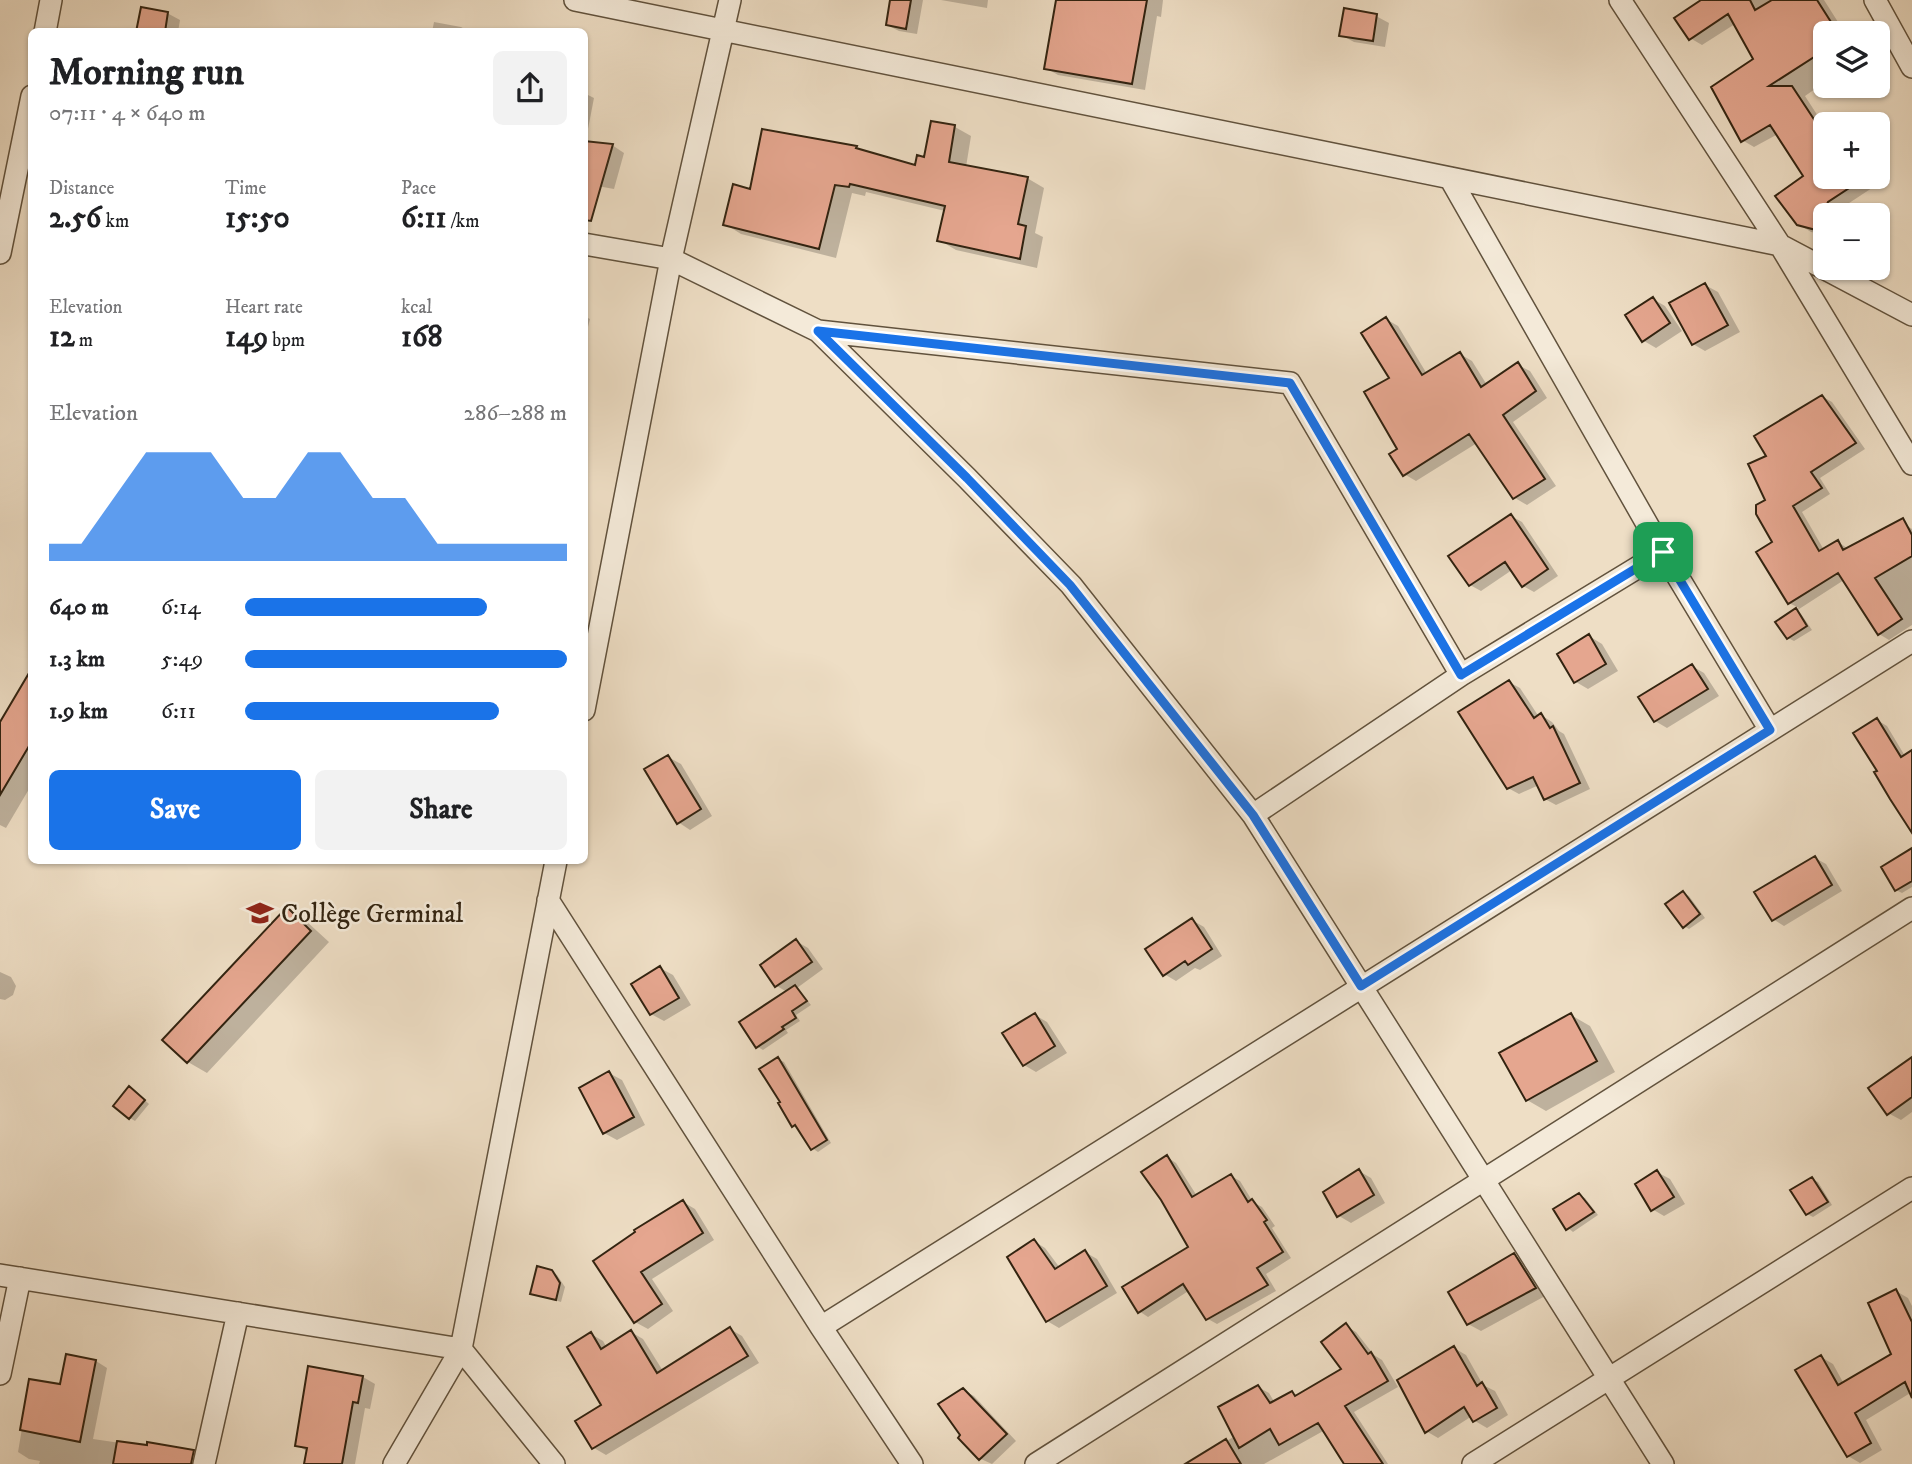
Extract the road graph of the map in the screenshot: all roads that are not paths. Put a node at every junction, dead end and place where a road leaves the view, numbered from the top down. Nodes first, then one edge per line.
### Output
1 (51, 0) edge
2 (575, 0) edge
3 (730, 0) edge
4 (1620, 0) edge
5 (1875, 0) edge
6 (46, 28) edge
7 (723, 30) junction
8 (1912, 67) edge
9 (28, 133) edge
10 (26, 151) edge
11 (1451, 178) junction
12 (588, 245) edge
13 (1780, 245) junction
14 (0, 253) edge
15 (671, 259) junction
16 (1912, 315) edge
17 (818, 331) junction
18 (1912, 464) edge
19 (1663, 552) junction
20 (1912, 642) edge
21 (1461, 675) junction
22 (588, 689) edge
23 (1770, 730) junction
24 (1253, 815) junction
25 (555, 864) edge
26 (548, 900) junction
27 (1912, 908) edge
28 (1361, 986) junction
29 (1483, 1179) junction
30 (1912, 1188) edge
31 (10, 1276) edge
32 (238, 1313) junction
33 (821, 1327) junction
34 (461, 1349) junction
35 (0, 1374) edge
36 (1609, 1379) junction
37 (204, 1464) edge
38 (394, 1464) edge
39 (554, 1464) edge
40 (912, 1464) edge
41 (1036, 1464) edge
42 (1473, 1464) edge
43 (1663, 1464) edge

1 - 6 street
2 - 7 street
3 - 7 street
4 - 13 street
5 - 8 street
7 - 11 street
7 - 15 street
9 - 10 street
10 - 14 street
11 - 13 street
11 - 19 street
12 - 15 street
13 - 16 street
13 - 18 street
15 - 17 street
15 - 22 street
17 - 21 street
17 - 24 street
19 - 21 street
19 - 23 street
20 - 23 street
21 - 24 street
23 - 28 street
24 - 28 street
25 - 26 street
26 - 33 street
26 - 34 street
27 - 29 street
28 - 29 street
28 - 33 street
29 - 36 street
29 - 41 street
30 - 36 street
31 - 32 street
31 - 35 street
32 - 34 street
32 - 37 street
33 - 40 street
34 - 38 street
34 - 39 street
36 - 42 street
36 - 43 street

